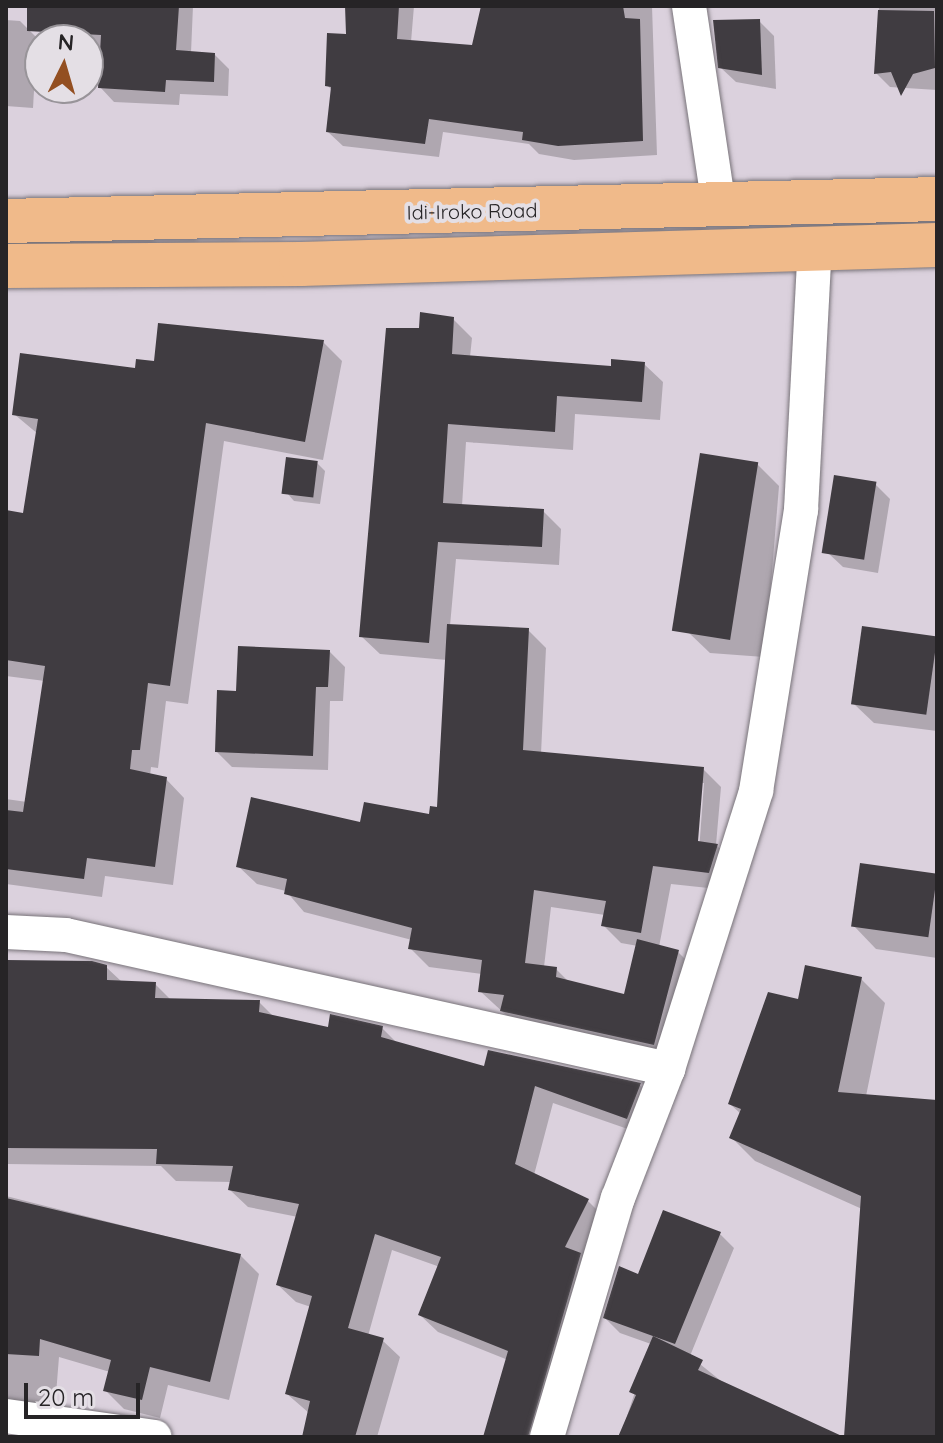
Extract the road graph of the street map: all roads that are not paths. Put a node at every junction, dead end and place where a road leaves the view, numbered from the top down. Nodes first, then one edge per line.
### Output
1 (689, 6) edge
2 (937, 199) edge
3 (719, 206) junction
4 (6, 221) edge
5 (815, 245) junction
6 (937, 245) edge
7 (6, 266) edge
8 (6, 932) edge
9 (668, 1069) junction
10 (6, 1416) edge
11 (155, 1437) edge
12 (547, 1437) edge

1 - 3 street
2 - 3 highway, Idi-Iroko Road
3 - 4 highway, Idi-Iroko Road
5 - 6 highway
5 - 7 highway
5 - 9 street
8 - 9 street
9 - 12 street
10 - 11 street

